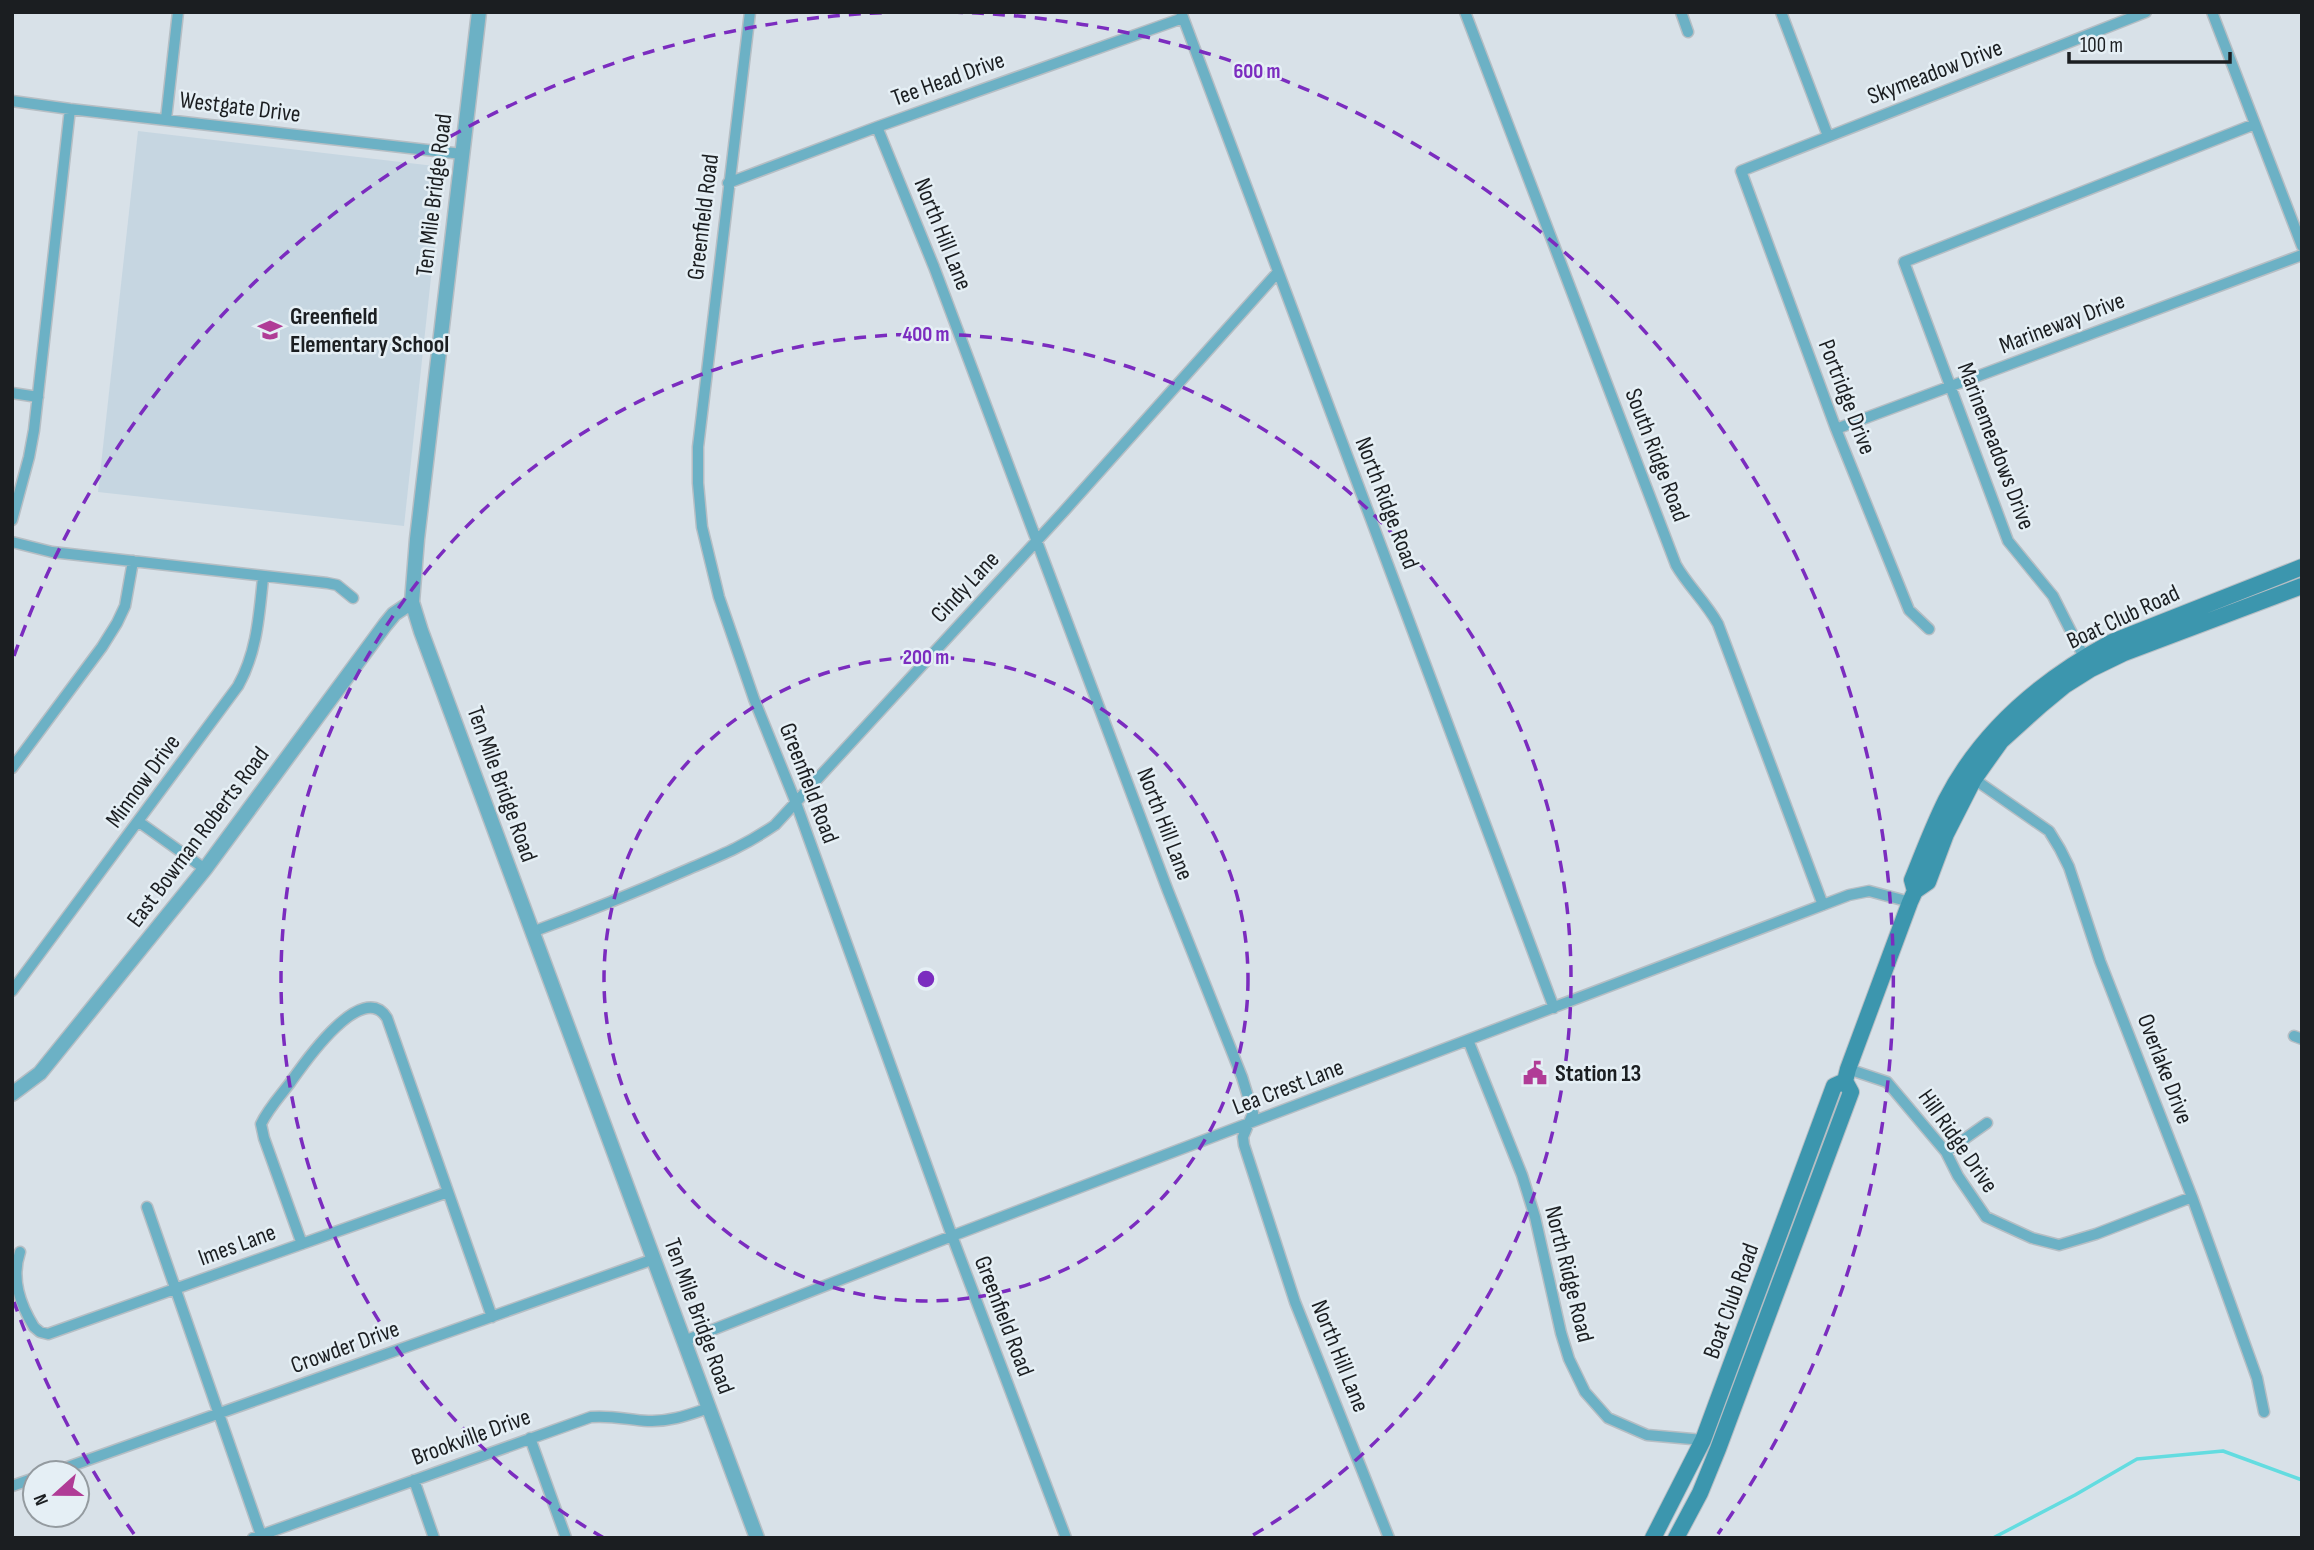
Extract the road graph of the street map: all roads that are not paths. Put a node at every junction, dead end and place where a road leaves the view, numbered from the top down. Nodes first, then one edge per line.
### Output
1 (178, 12) edge
2 (479, 12) edge
3 (750, 12) edge
4 (1465, 12) edge
5 (1681, 12) edge
6 (1782, 12) edge
7 (2146, 12) edge
8 (2212, 12) edge
9 (1182, 15) edge
10 (1688, 32) dead end
11 (12, 100) edge
12 (70, 109) junction
13 (166, 119) junction
14 (2255, 124) junction
15 (877, 127) junction
16 (1829, 136) junction
17 (462, 154) junction
18 (1741, 171) joint
19 (728, 183) junction
20 (2302, 246) edge
21 (2302, 254) edge
22 (1278, 272) junction
23 (1950, 387) junction
24 (12, 393) edge
25 (38, 397) junction
26 (1836, 429) junction
27 (12, 520) edge
28 (12, 542) edge
29 (1036, 542) junction
30 (133, 561) junction
31 (2302, 567) edge
32 (263, 578) junction
33 (2302, 586) edge
34 (353, 598) dead end
35 (412, 601) junction
36 (1929, 629) dead end
37 (2087, 663) junction
38 (12, 768) edge
39 (1974, 779) junction
40 (796, 803) junction
41 (139, 822) junction
42 (205, 869) junction
43 (1913, 897) junction
44 (1823, 905) junction
45 (533, 932) junction
46 (12, 991) edge
47 (1554, 1008) junction
48 (1468, 1040) junction
49 (1847, 1075) junction
50 (12, 1094) edge
51 (1249, 1124) junction
52 (1987, 1124) dead end
53 (1946, 1152) junction
54 (448, 1192) junction
55 (2192, 1197) junction
56 (147, 1207) dead end
57 (952, 1236) junction
58 (302, 1244) junction
59 (20, 1252) dead end
60 (654, 1259) junction
61 (176, 1289) junction
62 (492, 1317) junction
63 (684, 1341) junction
64 (709, 1408) junction
65 (2264, 1412) dead end
66 (220, 1414) junction
67 (530, 1438) junction
68 (1703, 1440) junction
69 (91, 1459) edge
70 (414, 1480) junction
71 (258, 1537) edge
72 (433, 1538) edge
73 (566, 1538) edge
74 (757, 1538) edge
75 (1066, 1538) edge
76 (1389, 1538) edge
77 (1653, 1538) edge
78 (1676, 1538) edge

1 - 13 street
2 - 17 street, Ten Mile Bridge Road
3 - 19 street, Greenfield Road
4 - 44 street, South Ridge Road
5 - 10 street
6 - 16 street
7 - 16 street, Skymeadow Drive
8 - 14 street
9 - 15 street, Tee Head Drive
9 - 22 street, North Ridge Road
11 - 12 street, Westgate Drive
12 - 13 street, Westgate Drive
12 - 25 street
13 - 17 street, Westgate Drive
14 - 20 street
14 - 23 street, Marinemeadows Drive
15 - 19 street, Tee Head Drive
15 - 29 street, North Hill Lane
16 - 18 street, Skymeadow Drive
17 - 35 street, Ten Mile Bridge Road
18 - 26 street, Portridge Drive
19 - 40 street, Greenfield Road
21 - 23 street, Marineway Drive
22 - 29 street, Cindy Lane
22 - 47 street, North Ridge Road
23 - 26 street, Marineway Drive
23 - 37 street, Marinemeadows Drive
24 - 25 street
25 - 27 street
26 - 36 street, Portridge Drive
28 - 30 street
29 - 40 street, Cindy Lane
29 - 51 street, North Hill Lane
30 - 32 street
30 - 38 street
31 - 37 main road, Boat Club Road
32 - 34 street
32 - 41 street, Minnow Drive
33 - 37 main road, Boat Club Road
35 - 42 street, East Bowman Roberts Road
35 - 45 street, Ten Mile Bridge Road
37 - 39 main road, Boat Club Road
37 - 43 main road, Boat Club Road
39 - 43 main road, Boat Club Road
39 - 55 street, Overlake Drive
40 - 45 street, Cindy Lane
40 - 57 street, Greenfield Road
41 - 42 street
41 - 46 street, Minnow Drive
42 - 50 street, East Bowman Roberts Road
43 - 44 street, Lea Crest Lane
43 - 49 main road, Boat Club Road
44 - 47 street, Lea Crest Lane
45 - 60 street, Ten Mile Bridge Road
47 - 48 street, Lea Crest Lane
48 - 51 street, Lea Crest Lane
48 - 68 street, North Ridge Road
49 - 53 street, Hill Ridge Drive
49 - 68 main road, Boat Club Road
49 - 78 main road, Boat Club Road
51 - 57 street, Lea Crest Lane
51 - 76 street, North Hill Lane
52 - 53 street
53 - 55 street, Hill Ridge Drive
54 - 58 street, Imes Lane
54 - 58 street
54 - 62 street
55 - 65 street, Overlake Drive
56 - 61 street
57 - 63 street, Lea Crest Lane
57 - 75 street, Greenfield Road
58 - 61 street, Imes Lane
59 - 61 street, Imes Lane
60 - 62 street, Crowder Drive
60 - 63 street, Ten Mile Bridge Road
61 - 66 street
62 - 66 street, Crowder Drive
63 - 64 street, Ten Mile Bridge Road
64 - 67 street, Brookville Drive
64 - 74 street, Ten Mile Bridge Road
66 - 69 street, Crowder Drive
66 - 71 street
67 - 70 street, Brookville Drive
67 - 73 street
68 - 77 main road, Boat Club Road
70 - 71 street, Brookville Drive
70 - 72 street

